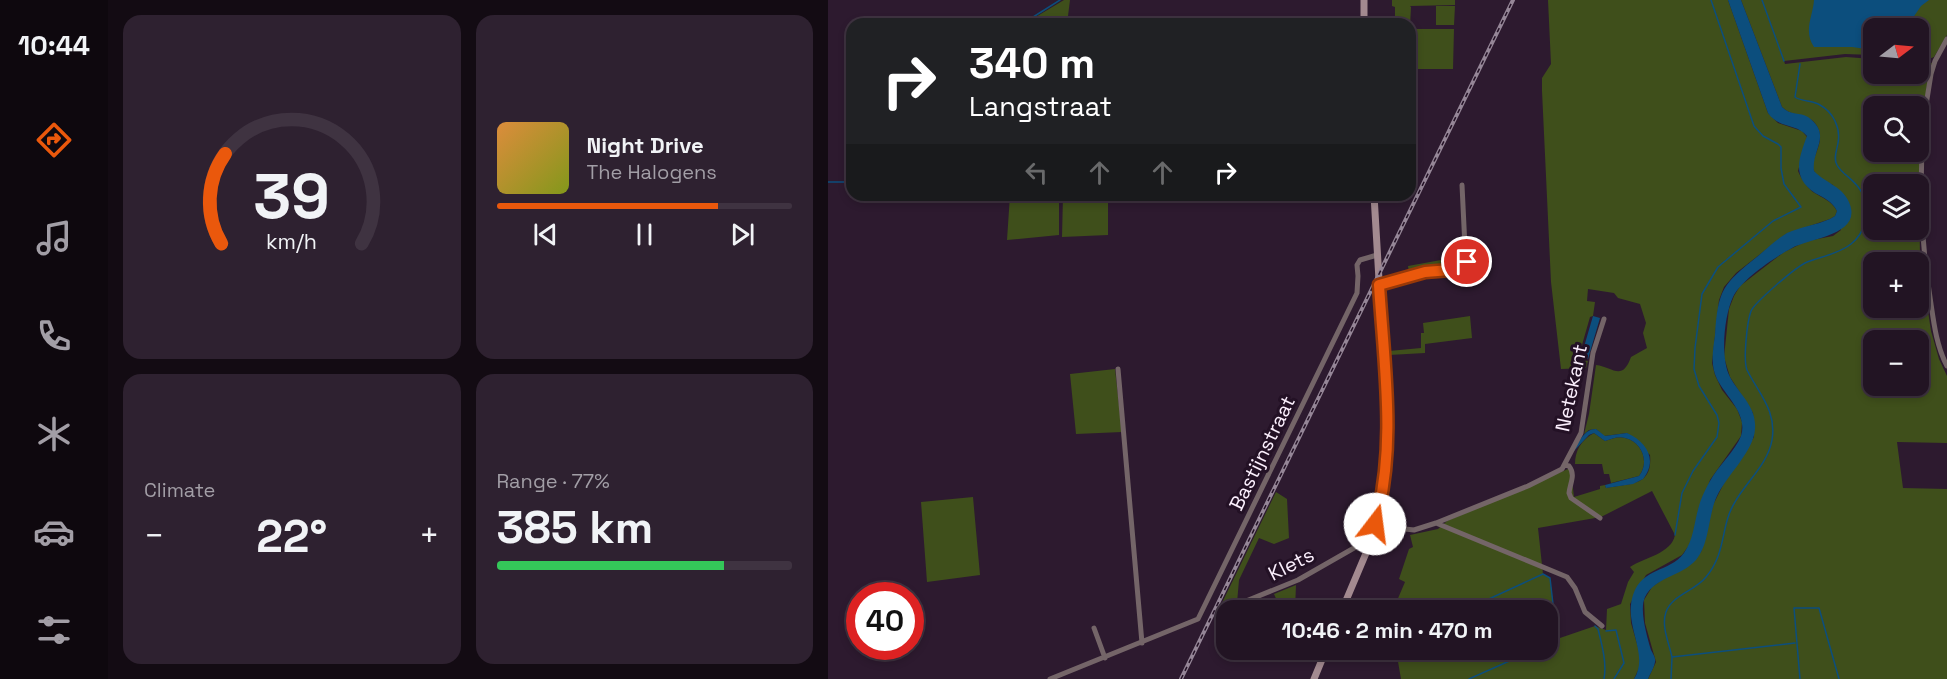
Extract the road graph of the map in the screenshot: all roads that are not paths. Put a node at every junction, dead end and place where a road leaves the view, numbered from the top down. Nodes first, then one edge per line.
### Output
1 (1364, 0) edge
2 (1364, 18) edge
3 (1947, 39) edge
4 (1462, 185) dead end
5 (1374, 201) edge
6 (1377, 255) junction
7 (1379, 285) junction
8 (1604, 318) dead end
9 (1947, 366) edge
10 (1118, 369) dead end
11 (1565, 465) junction
12 (1600, 518) dead end
13 (1436, 523) junction
14 (1371, 540) junction
15 (1249, 600) edge
16 (1346, 600) edge
17 (1602, 626) dead end
18 (1094, 628) dead end
19 (1142, 643) junction
20 (1105, 658) junction
21 (1322, 660) edge
22 (1050, 679) edge
23 (1314, 679) edge

1 - 2 street
3 - 9 street
4 - 7 street
5 - 6 street
6 - 7 street
6 - 19 street, Bastijnstraat
7 - 14 street
8 - 11 street, Netekant
10 - 19 street
11 - 12 street
11 - 13 street
13 - 14 street
13 - 17 street
14 - 15 street, Klets
14 - 16 street
18 - 20 street
19 - 20 street, Bastijnstraat
20 - 22 street, Bastijnstraat
21 - 23 street

